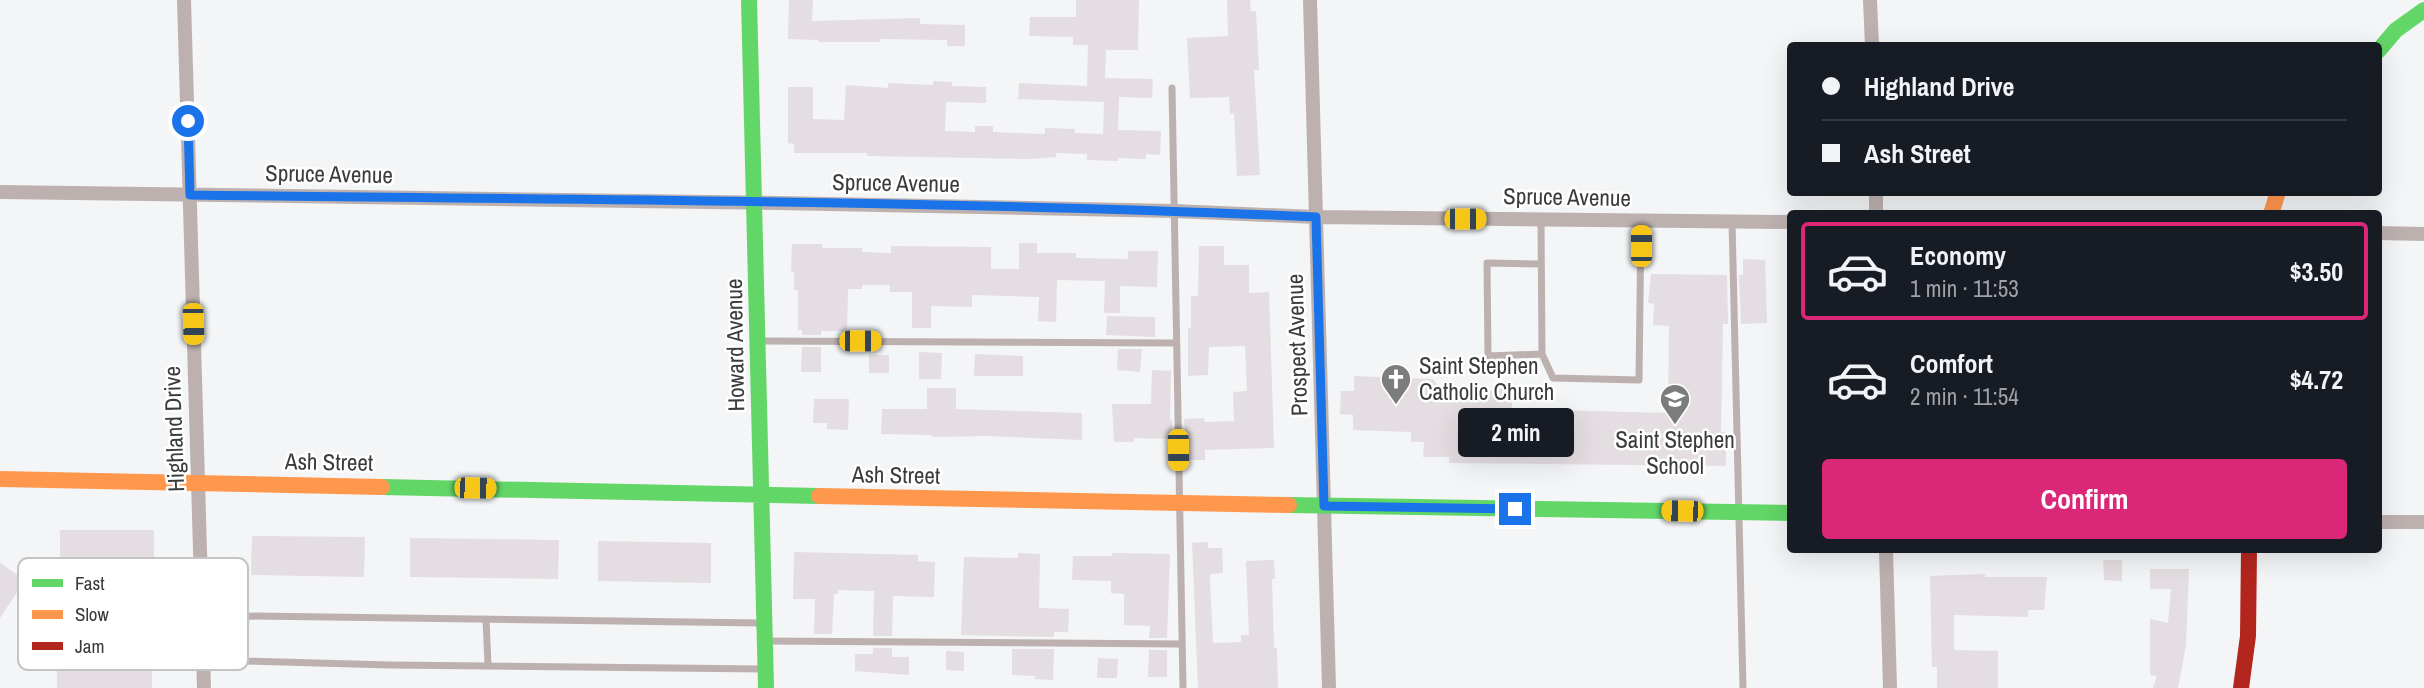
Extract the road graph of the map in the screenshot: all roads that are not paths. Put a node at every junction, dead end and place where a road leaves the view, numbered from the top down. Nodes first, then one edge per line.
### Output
1 (184, 0) edge
2 (749, 0) edge
3 (1310, 0) edge
4 (1870, 0) edge
5 (2424, 10) edge
6 (1872, 42) edge
7 (2382, 46) edge
8 (1172, 88) dead end
9 (0, 192) edge
10 (190, 195) junction
11 (754, 203) junction
12 (1174, 211) junction
13 (1316, 217) junction
14 (1541, 219) junction
15 (1641, 220) junction
16 (1732, 221) junction
17 (1787, 222) edge
18 (2382, 233) edge
19 (2424, 234) edge
20 (1541, 264) junction
21 (758, 341) junction
22 (1176, 343) junction
23 (1542, 355) junction
24 (0, 479) edge
25 (198, 482) junction
26 (762, 495) junction
27 (1180, 503) junction
28 (1324, 506) junction
29 (1738, 512) junction
30 (1787, 513) edge
31 (2382, 522) edge
32 (2424, 522) edge
33 (1886, 553) edge
34 (2249, 553) edge
35 (200, 558) edge
36 (248, 616) edge
37 (486, 619) junction
38 (765, 623) junction
39 (765, 641) junction
40 (1182, 644) junction
41 (248, 661) edge
42 (488, 666) junction
43 (766, 668) junction
44 (204, 670) edge
45 (204, 688) edge
46 (766, 688) edge
47 (1183, 688) edge
48 (1329, 688) edge
49 (1744, 688) edge
50 (1890, 688) edge
51 (2241, 688) edge

1 - 10 street, Highland Drive
2 - 11 street, Howard Avenue
3 - 13 street, Prospect Avenue
4 - 6 street
5 - 7 street
8 - 12 lane
9 - 10 street, Spruce Avenue
10 - 11 street, Spruce Avenue
10 - 25 street, Highland Drive
11 - 12 street, Spruce Avenue
11 - 21 street, Howard Avenue
12 - 13 street, Spruce Avenue
12 - 22 lane
13 - 14 street, Spruce Avenue
13 - 28 street, Prospect Avenue
14 - 15 street, Spruce Avenue
14 - 20 lane
15 - 16 street, Spruce Avenue
15 - 23 lane
16 - 17 street, Spruce Avenue
16 - 29 lane
18 - 19 street
20 - 23 lane
20 - 23 lane
21 - 22 lane
21 - 26 street, Howard Avenue
22 - 27 lane
24 - 25 street, Ash Street
25 - 26 street, Ash Street
25 - 35 street, Highland Drive
26 - 27 street, Ash Street
26 - 38 street, Howard Avenue
27 - 28 street, Ash Street
27 - 40 lane
28 - 29 street, Ash Street
28 - 48 street, Prospect Avenue
29 - 30 street, Ash Street
29 - 49 lane
31 - 32 street
33 - 50 street
34 - 51 street
36 - 37 lane
37 - 38 lane
37 - 42 lane
38 - 39 street, Howard Avenue
39 - 40 lane
39 - 43 street, Howard Avenue
40 - 47 lane
41 - 42 lane
42 - 43 lane
43 - 46 street, Howard Avenue
44 - 45 street, Highland Drive

